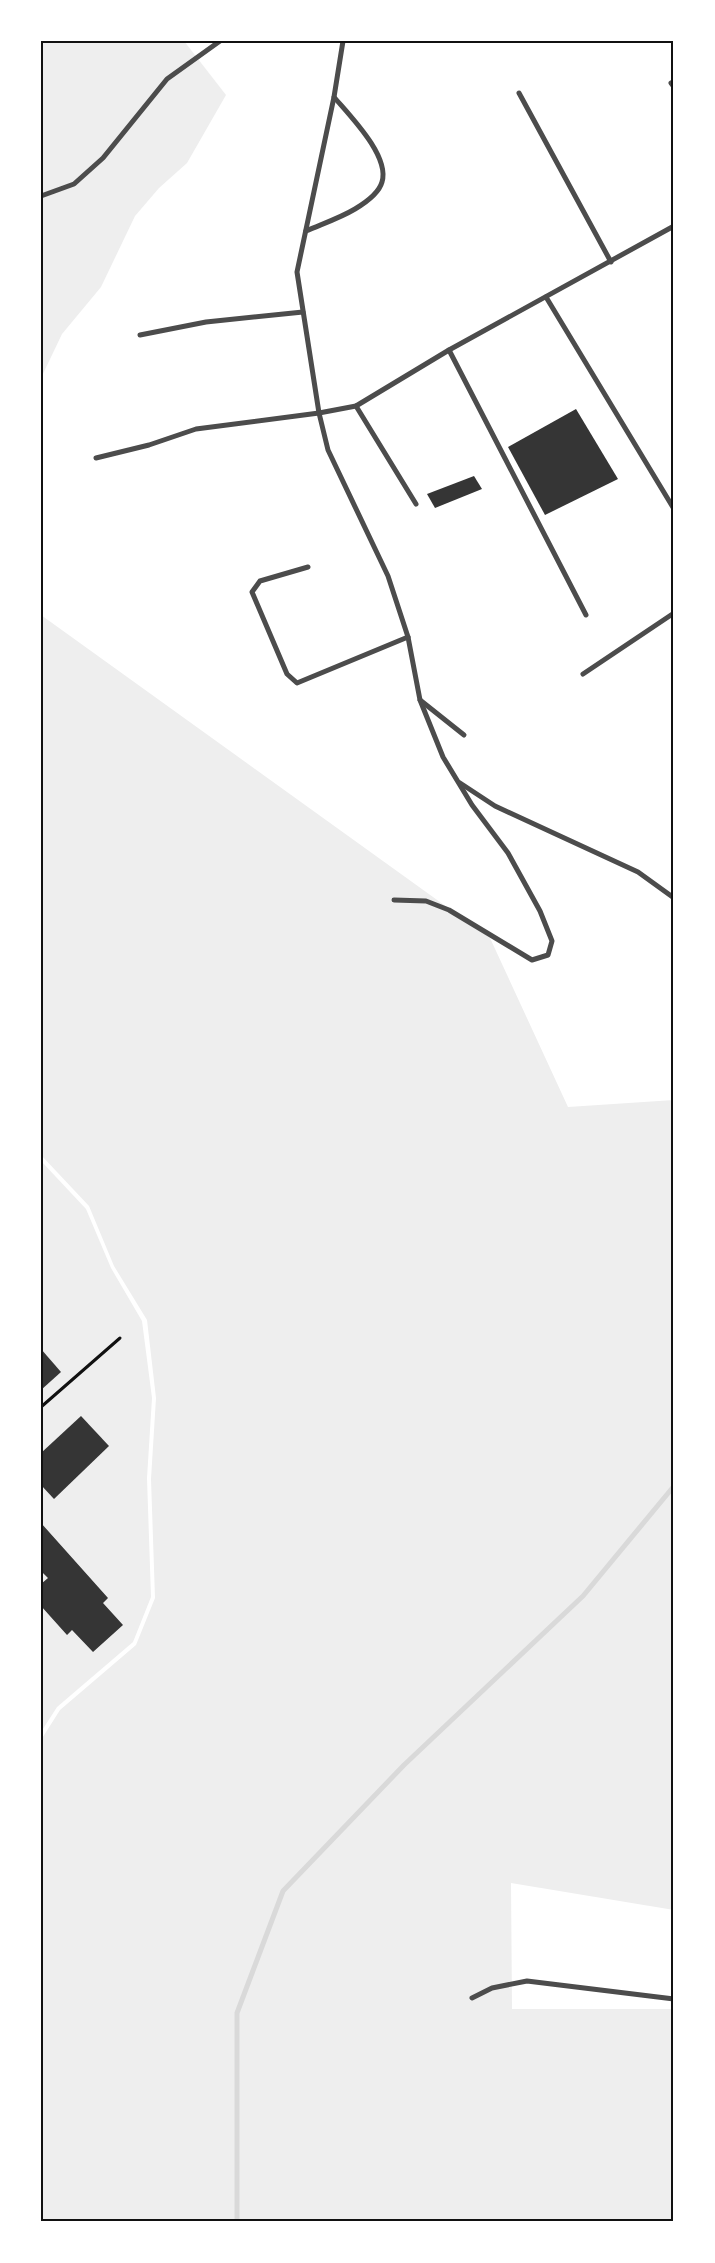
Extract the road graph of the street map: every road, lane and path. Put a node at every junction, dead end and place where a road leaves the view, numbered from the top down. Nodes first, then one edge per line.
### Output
1 (220, 41) edge
2 (343, 41) edge
3 (519, 93) dead end
4 (334, 97) junction
5 (41, 196) edge
6 (674, 226) edge
7 (306, 231) junction
8 (611, 262) junction
9 (546, 296) junction
10 (303, 312) junction
11 (140, 335) dead end
12 (449, 350) junction
13 (356, 406) junction
14 (319, 413) junction
15 (96, 458) dead end
16 (416, 504) dead end
17 (674, 509) edge
18 (308, 567) dead end
19 (674, 612) edge
20 (586, 615) dead end
21 (408, 637) junction
22 (583, 674) dead end
23 (420, 700) junction
24 (464, 736) dead end
25 (457, 781) junction
26 (674, 898) edge
27 (394, 900) dead end
28 (120, 1338) dead end
29 (41, 1407) edge
30 (472, 1998) dead end
31 (674, 1999) edge

1 - 5 street
2 - 4 street
3 - 8 street
4 - 7 street
4 - 7 street
6 - 8 street
7 - 10 street
8 - 9 street
9 - 12 street
9 - 17 street
10 - 11 street
10 - 14 street
12 - 13 street
12 - 20 street
13 - 14 street
13 - 16 street
14 - 15 street
14 - 21 street
18 - 21 street
19 - 22 street
21 - 23 street
23 - 24 street
23 - 25 street
25 - 26 street
25 - 27 street
28 - 29 path
30 - 31 street

